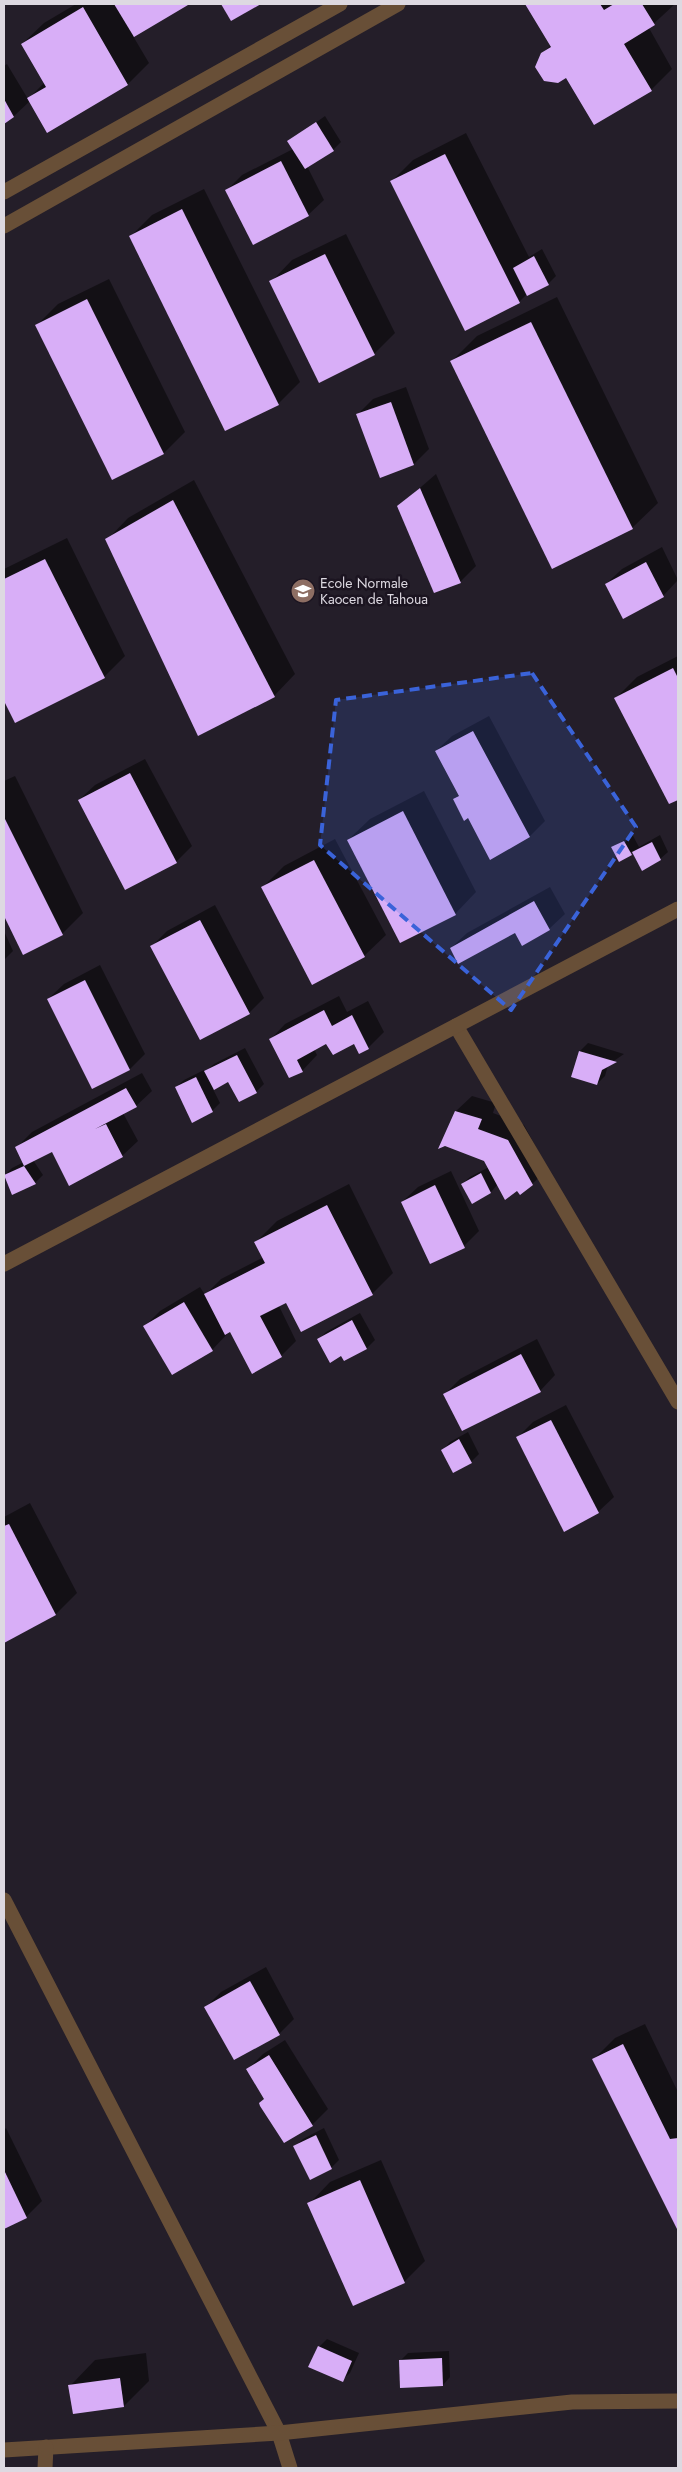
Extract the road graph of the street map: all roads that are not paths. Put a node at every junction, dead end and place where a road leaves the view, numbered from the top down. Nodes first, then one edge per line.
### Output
1 (340, 4) edge
2 (398, 4) edge
3 (4, 192) edge
4 (4, 226) edge
5 (678, 909) edge
6 (456, 1026) junction
7 (4, 1264) edge
8 (678, 1402) edge
9 (4, 1900) edge
10 (678, 2401) edge
11 (279, 2433) junction
12 (46, 2447) junction
13 (4, 2450) edge
14 (45, 2468) edge
15 (290, 2468) edge

1 - 3 street
2 - 4 street
5 - 6 street
6 - 7 street
6 - 8 street
9 - 11 street
10 - 11 street
11 - 12 street
11 - 15 street
12 - 13 street
12 - 14 street

